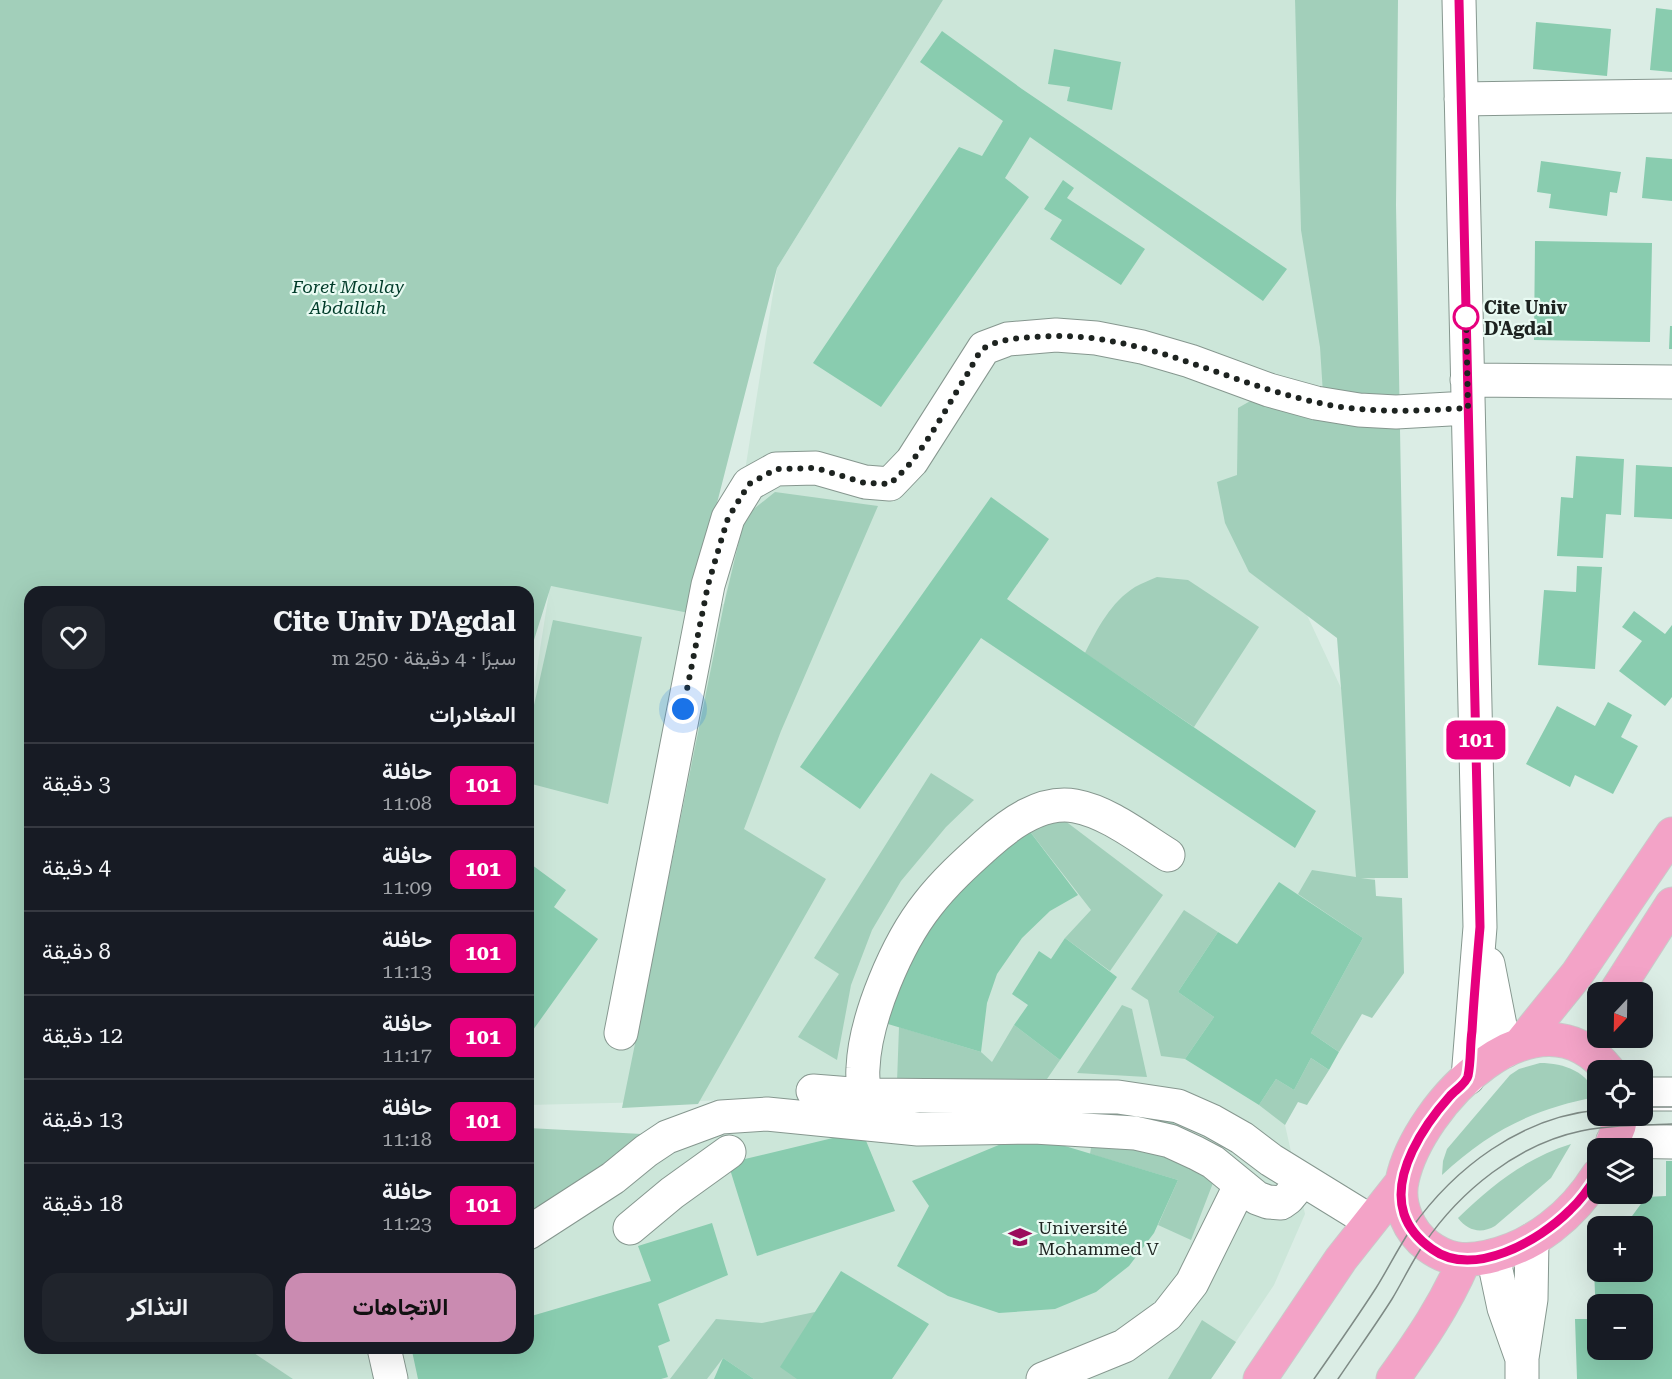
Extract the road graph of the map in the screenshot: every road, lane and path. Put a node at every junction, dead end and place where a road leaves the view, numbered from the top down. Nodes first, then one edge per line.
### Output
1 (1460, 0) edge
2 (1672, 96) edge
3 (1461, 99) junction
4 (1672, 382) edge
5 (1468, 394) junction
6 (1672, 834) edge
7 (1168, 855) dead end
8 (1672, 904) edge
9 (1480, 927) junction
10 (1622, 982) edge
11 (621, 1033) dead end
12 (1513, 1047) junction
13 (1598, 1050) edge
14 (1468, 1078) junction
15 (813, 1091) dead end
16 (1653, 1094) edge
17 (1672, 1094) edge
18 (864, 1095) junction
19 (1615, 1135) edge
20 (1672, 1142) edge
21 (729, 1152) dead end
22 (613, 1178) junction
23 (1303, 1180) junction
24 (1402, 1182) junction
25 (1240, 1186) junction
26 (1587, 1190) edge
27 (1370, 1221) junction
28 (534, 1229) edge
29 (1532, 1240) junction
30 (1479, 1258) junction
31 (386, 1354) edge
32 (1522, 1369) edge
33 (392, 1379) edge
34 (1043, 1379) edge
35 (1260, 1379) edge
36 (1393, 1379) edge

1 - 3 street
2 - 3 street
3 - 5 street
4 - 5 street
5 - 9 street
5 - 11 street
6 - 12 main road
7 - 18 street
8 - 10 main road
9 - 12 street
9 - 14 street
12 - 13 main road
12 - 14 main road
14 - 24 main road
15 - 18 street
16 - 17 street
18 - 23 street
19 - 20 street
21 - 22 street
22 - 25 street
22 - 28 street
23 - 25 street
23 - 27 street
24 - 27 main road
24 - 30 main road
25 - 34 street
26 - 29 main road
27 - 35 main road
29 - 30 main road
29 - 32 street
30 - 32 street
30 - 36 main road
31 - 33 street

